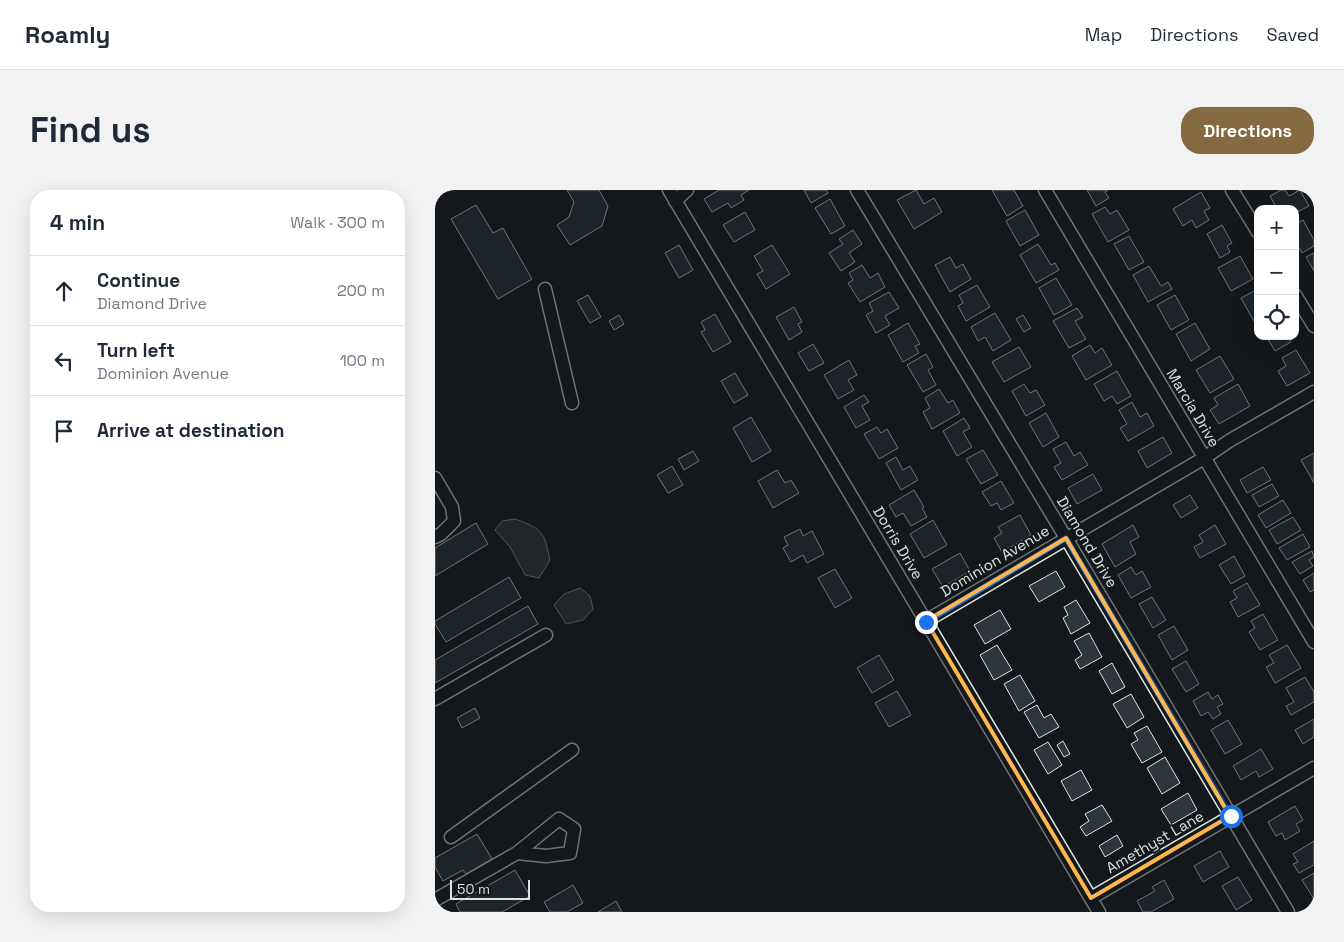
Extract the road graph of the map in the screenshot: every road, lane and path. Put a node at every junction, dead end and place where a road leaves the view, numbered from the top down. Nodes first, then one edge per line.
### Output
1 (687, 190) edge
2 (857, 190) edge
3 (1045, 190) edge
4 (1232, 190) edge
5 (672, 195) edge
6 (1254, 226) edge
7 (545, 289) dead end
8 (1299, 302) edge
9 (1314, 326) edge
10 (1314, 392) edge
11 (573, 402) dead end
12 (1204, 458) junction
13 (435, 478) edge
14 (435, 537) edge
15 (1066, 538) junction
16 (926, 622) junction
17 (546, 635) dead end
18 (1314, 642) edge
19 (435, 700) edge
20 (572, 750) dead end
21 (1314, 768) edge
22 (1231, 816) junction
23 (451, 837) dead end
24 (517, 853) dead end
25 (1091, 898) junction
26 (435, 900) edge
27 (1099, 912) edge
28 (1288, 912) edge

1 - 5 street
2 - 15 street, Diamond Drive
3 - 12 street, Marcia Drive
4 - 6 street
5 - 16 street, Dorris Drive
7 - 11 street
8 - 9 street
10 - 12 street, Dominion Avenue
12 - 15 street, Dominion Avenue
12 - 18 street, Marcia Drive
13 - 14 street
15 - 16 street, Dominion Avenue
15 - 22 street, Diamond Drive
16 - 25 street, Dorris Drive
17 - 19 street
20 - 23 street
21 - 22 street, Amethyst Lane
22 - 25 street, Amethyst Lane
22 - 28 street, Diamond Drive
24 - 26 street
25 - 27 street, Dorris Drive

